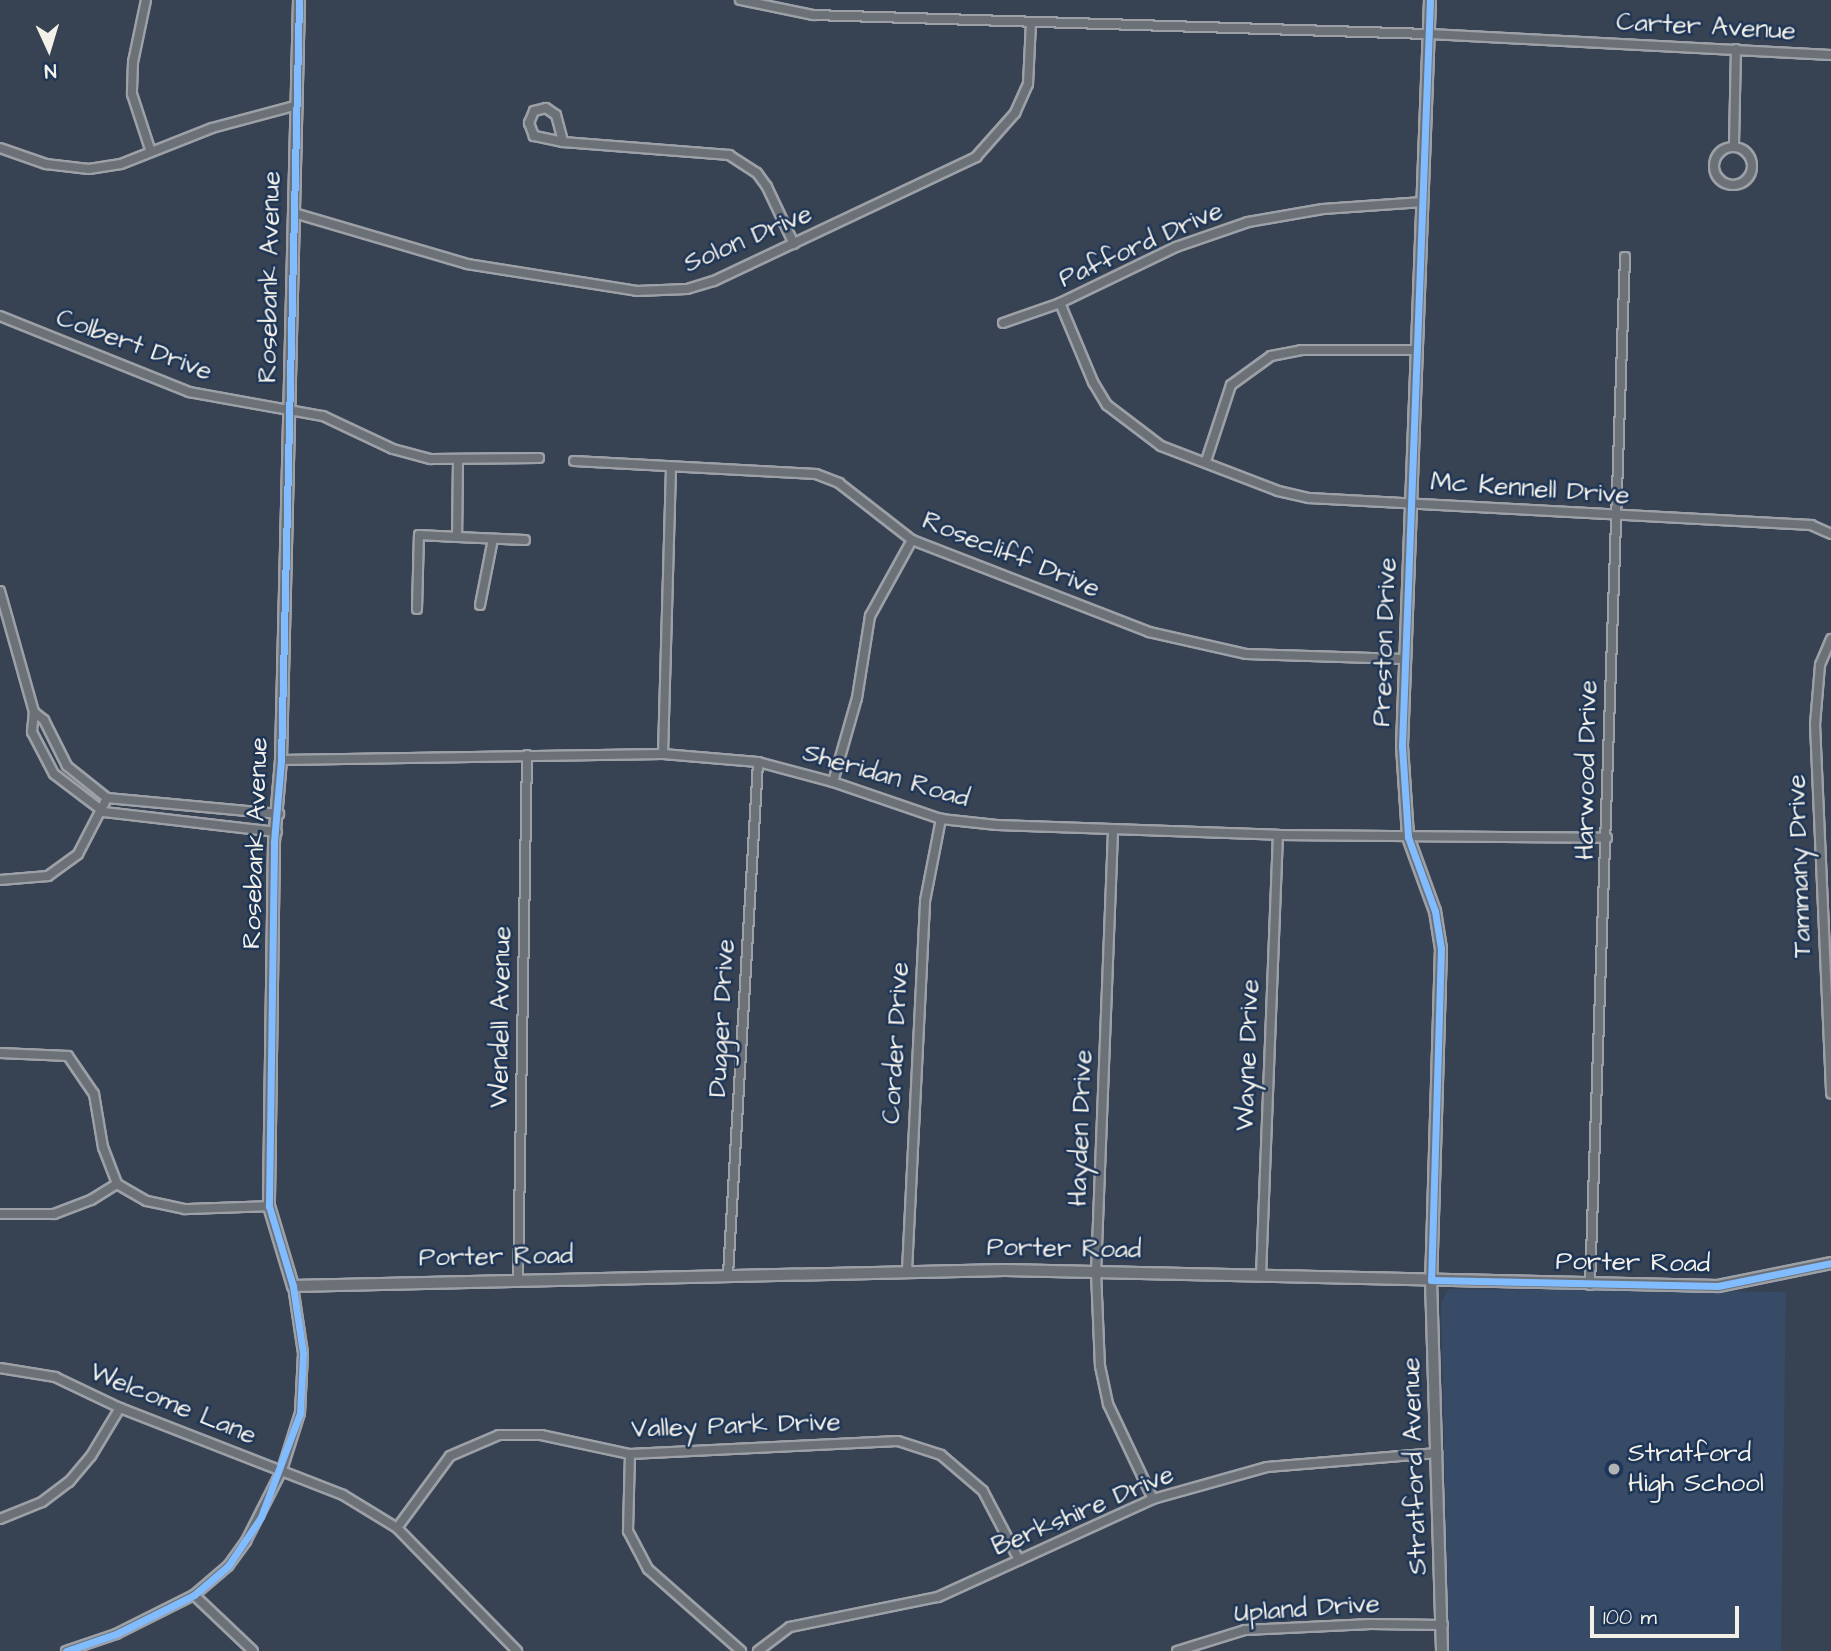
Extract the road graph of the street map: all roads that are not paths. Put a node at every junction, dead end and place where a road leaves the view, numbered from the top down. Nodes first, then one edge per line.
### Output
1 (146, 0) edge
2 (299, 0) edge
3 (740, 0) edge
4 (1430, 0) edge
5 (1031, 22) junction
6 (1429, 34) junction
7 (1736, 50) junction
8 (1831, 55) edge
9 (294, 106) junction
10 (563, 142) junction
11 (1734, 144) junction
12 (0, 148) edge
13 (151, 152) junction
14 (1423, 202) junction
15 (294, 214) junction
16 (794, 244) junction
17 (1625, 257) dead end
18 (1060, 303) junction
19 (0, 316) edge
20 (1003, 323) dead end
21 (1417, 350) junction
22 (287, 410) junction
23 (539, 458) dead end
24 (458, 460) junction
25 (574, 461) dead end
26 (1206, 461) junction
27 (671, 469) junction
28 (1412, 502) junction
29 (1615, 516) junction
30 (1831, 534) edge
31 (457, 537) junction
32 (493, 539) junction
33 (525, 540) dead end
34 (912, 540) junction
35 (0, 591) edge
36 (480, 605) dead end
37 (417, 608) dead end
38 (1831, 639) edge
39 (1404, 659) junction
40 (34, 712) junction
41 (663, 754) junction
42 (527, 755) junction
43 (281, 760) junction
44 (758, 762) junction
45 (833, 782) junction
46 (107, 798) junction
47 (104, 812) junction
48 (279, 814) junction
49 (941, 819) junction
50 (1113, 831) junction
51 (278, 832) junction
52 (1278, 835) junction
53 (1408, 837) junction
54 (1607, 838) junction
55 (0, 880) edge
56 (1829, 1024) edge
57 (0, 1053) edge
58 (1831, 1094) edge
59 (117, 1184) junction
60 (270, 1206) junction
61 (0, 1214) edge
62 (1831, 1263) edge
63 (907, 1271) junction
64 (1096, 1272) junction
65 (728, 1275) junction
66 (1261, 1276) junction
67 (517, 1280) junction
68 (1431, 1280) junction
69 (1590, 1285) junction
70 (293, 1286) junction
71 (0, 1368) edge
72 (120, 1408) junction
73 (1437, 1453) junction
74 (630, 1454) junction
75 (282, 1470) junction
76 (1153, 1499) junction
77 (0, 1519) edge
78 (397, 1528) junction
79 (1019, 1560) junction
80 (194, 1595) junction
81 (1443, 1625) junction
82 (66, 1651) edge
83 (253, 1651) edge
84 (517, 1651) edge
85 (741, 1651) edge
86 (758, 1651) edge
87 (1177, 1651) edge
88 (1442, 1651) edge

1 - 13 street
2 - 9 street, Rosebank Avenue
3 - 5 street, Carter Avenue
4 - 6 street, Preston Drive
5 - 6 street, Carter Avenue
5 - 16 street, Solon Drive
6 - 7 street, Carter Avenue
6 - 14 street, Preston Drive
7 - 8 street, Carter Avenue
7 - 11 street
9 - 13 street
9 - 15 street, Rosebank Avenue
10 - 10 street
10 - 16 street
11 - 11 street
12 - 13 street
14 - 18 street, Pafford Drive
14 - 21 street, Preston Drive
15 - 16 street, Solon Drive
15 - 22 street, Rosebank Avenue
17 - 29 street, Harwood Drive
18 - 20 street, Pafford Drive
18 - 26 street, Mc Kennell Drive
19 - 22 street, Colbert Drive
21 - 26 street
21 - 28 street, Preston Drive
22 - 24 street, Colbert Drive
22 - 43 street, Rosebank Avenue
23 - 24 street, Colbert Drive
24 - 31 street
25 - 27 street, Rosecliff Drive
26 - 28 street, Mc Kennell Drive
27 - 34 street, Rosecliff Drive
27 - 41 street
28 - 29 street, Mc Kennell Drive
28 - 39 street, Preston Drive
29 - 30 street, Mc Kennell Drive
29 - 54 street, Harwood Drive
31 - 32 street
31 - 37 street
32 - 33 street
32 - 36 street
34 - 39 street, Rosecliff Drive
34 - 45 street
35 - 40 street
38 - 56 street, Tammany Drive
39 - 53 street, Preston Drive
40 - 46 street
40 - 47 street
41 - 42 street, Sheridan Road
41 - 44 street, Sheridan Road
42 - 43 street, Sheridan Road
42 - 67 street, Wendell Avenue
43 - 48 street, Rosebank Avenue
44 - 45 street, Sheridan Road
44 - 65 street, Dugger Drive
45 - 49 street, Sheridan Road
46 - 47 street
46 - 48 street
47 - 51 street
47 - 55 street
48 - 51 street, Rosebank Avenue
49 - 50 street, Sheridan Road
49 - 63 street, Corder Drive
50 - 52 street, Sheridan Road
50 - 64 street, Hayden Drive
51 - 60 street, Rosebank Avenue
52 - 53 street, Sheridan Road
52 - 66 street, Wayne Drive
53 - 54 street, Sheridan Road
53 - 68 street, Preston Drive
54 - 69 street, Harwood Drive
56 - 58 street, Tammany Drive
57 - 59 street
59 - 60 street
59 - 61 street
60 - 70 street, Rosebank Avenue
62 - 69 street, Porter Road
63 - 64 street, Porter Road
63 - 65 street, Porter Road
64 - 66 street, Porter Road
64 - 76 street, Hayden Drive
65 - 67 street, Porter Road
66 - 68 street, Porter Road
67 - 70 street, Porter Road
68 - 69 street, Porter Road
68 - 73 street, Stratford Avenue
70 - 75 street, Rosebank Avenue
71 - 72 street, Welcome Lane
72 - 75 street, Welcome Lane
72 - 77 street
73 - 76 street, Berkshire Drive
73 - 81 street, Stratford Avenue
74 - 78 street, Valley Park Drive
74 - 79 street, Valley Park Drive
74 - 85 street
75 - 78 street, Welcome Lane
75 - 80 street, Rosebank Avenue
76 - 79 street, Berkshire Drive
78 - 84 street, Welcome Lane
79 - 86 street, Berkshire Drive
80 - 82 street, Rosebank Avenue
80 - 83 street
81 - 87 street, Upland Drive
81 - 88 street, Stratford Avenue

